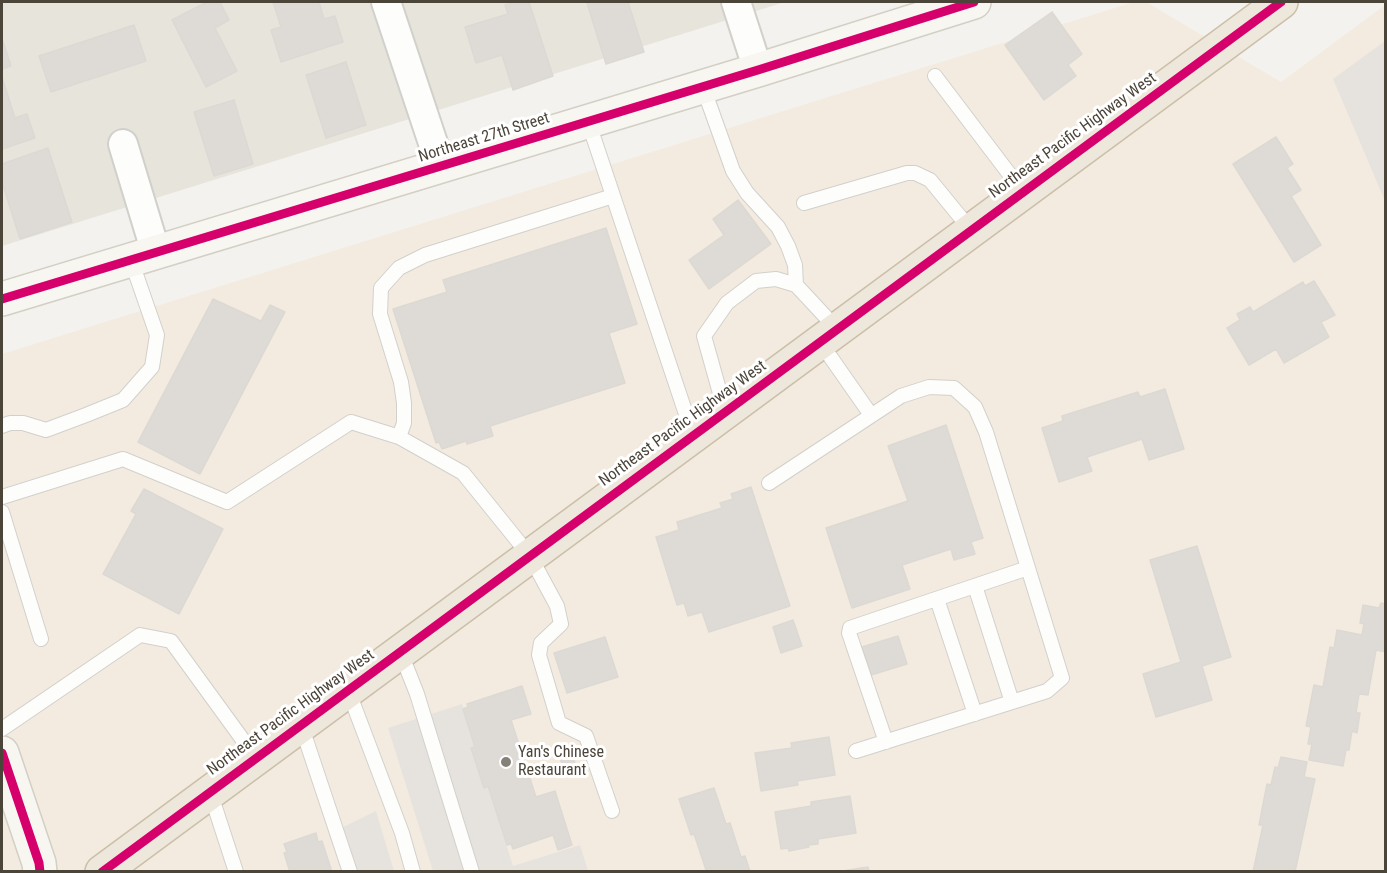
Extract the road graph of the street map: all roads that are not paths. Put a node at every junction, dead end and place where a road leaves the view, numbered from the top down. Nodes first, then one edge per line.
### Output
1 (386, 2) edge
2 (736, 2) edge
3 (974, 2) edge
4 (1281, 2) edge
5 (758, 70) junction
6 (935, 76) dead end
7 (702, 86) junction
8 (588, 121) junction
9 (123, 144) dead end
10 (441, 166) junction
11 (1023, 192) junction
12 (613, 196) junction
13 (804, 203) dead end
14 (971, 230) junction
15 (143, 257) junction
16 (796, 285) junction
17 (2, 299) edge
18 (829, 335) junction
19 (725, 411) junction
20 (871, 415) junction
21 (2, 426) edge
22 (693, 435) junction
23 (399, 437) junction
24 (769, 483) dead end
25 (2, 497) edge
26 (2, 512) edge
27 (530, 556) junction
28 (1028, 568) junction
29 (975, 586) junction
30 (937, 599) junction
31 (41, 639) dead end
32 (400, 651) junction
33 (348, 690) junction
34 (1012, 702) junction
35 (975, 714) junction
36 (301, 724) junction
37 (2, 729) edge
38 (886, 742) junction
39 (856, 752) dead end
40 (2, 753) edge
41 (256, 758) junction
42 (210, 792) junction
43 (612, 812) dead end
44 (109, 869) edge
45 (40, 872) edge
46 (236, 872) edge
47 (350, 872) edge
48 (413, 872) edge
49 (471, 872) edge

1 - 10 street
2 - 5 street
3 - 5 street, Northeast 27th Street
4 - 11 highway, Northeast Pacific Highway West
5 - 7 street, Northeast 27th Street
6 - 11 lane
7 - 8 street, Northeast 27th Street
7 - 16 lane
8 - 10 street, Northeast 27th Street
8 - 12 lane
9 - 15 street
10 - 15 street, Northeast 27th Street
11 - 14 highway, Northeast Pacific Highway West
12 - 22 lane
12 - 23 lane
13 - 14 lane
14 - 18 highway, Northeast Pacific Highway West
15 - 17 street, Northeast 27th Street
15 - 21 lane
16 - 18 lane
16 - 19 lane
18 - 19 highway, Northeast Pacific Highway West
18 - 20 lane
19 - 22 highway, Northeast Pacific Highway West
20 - 24 lane
20 - 28 lane
22 - 27 highway, Northeast Pacific Highway West
23 - 25 lane
23 - 27 lane
26 - 31 lane
27 - 32 highway, Northeast Pacific Highway West
27 - 43 lane
28 - 29 lane
28 - 34 lane
29 - 30 lane
29 - 34 lane
30 - 35 lane
30 - 38 lane
32 - 33 highway, Northeast Pacific Highway West
32 - 49 lane
33 - 36 highway, Northeast Pacific Highway West
33 - 48 lane
34 - 35 lane
35 - 38 lane
36 - 41 highway, Northeast Pacific Highway West
36 - 47 lane
37 - 41 lane
38 - 39 lane
40 - 45 street
41 - 42 highway, Northeast Pacific Highway West
42 - 44 highway, Northeast Pacific Highway West
42 - 46 lane

